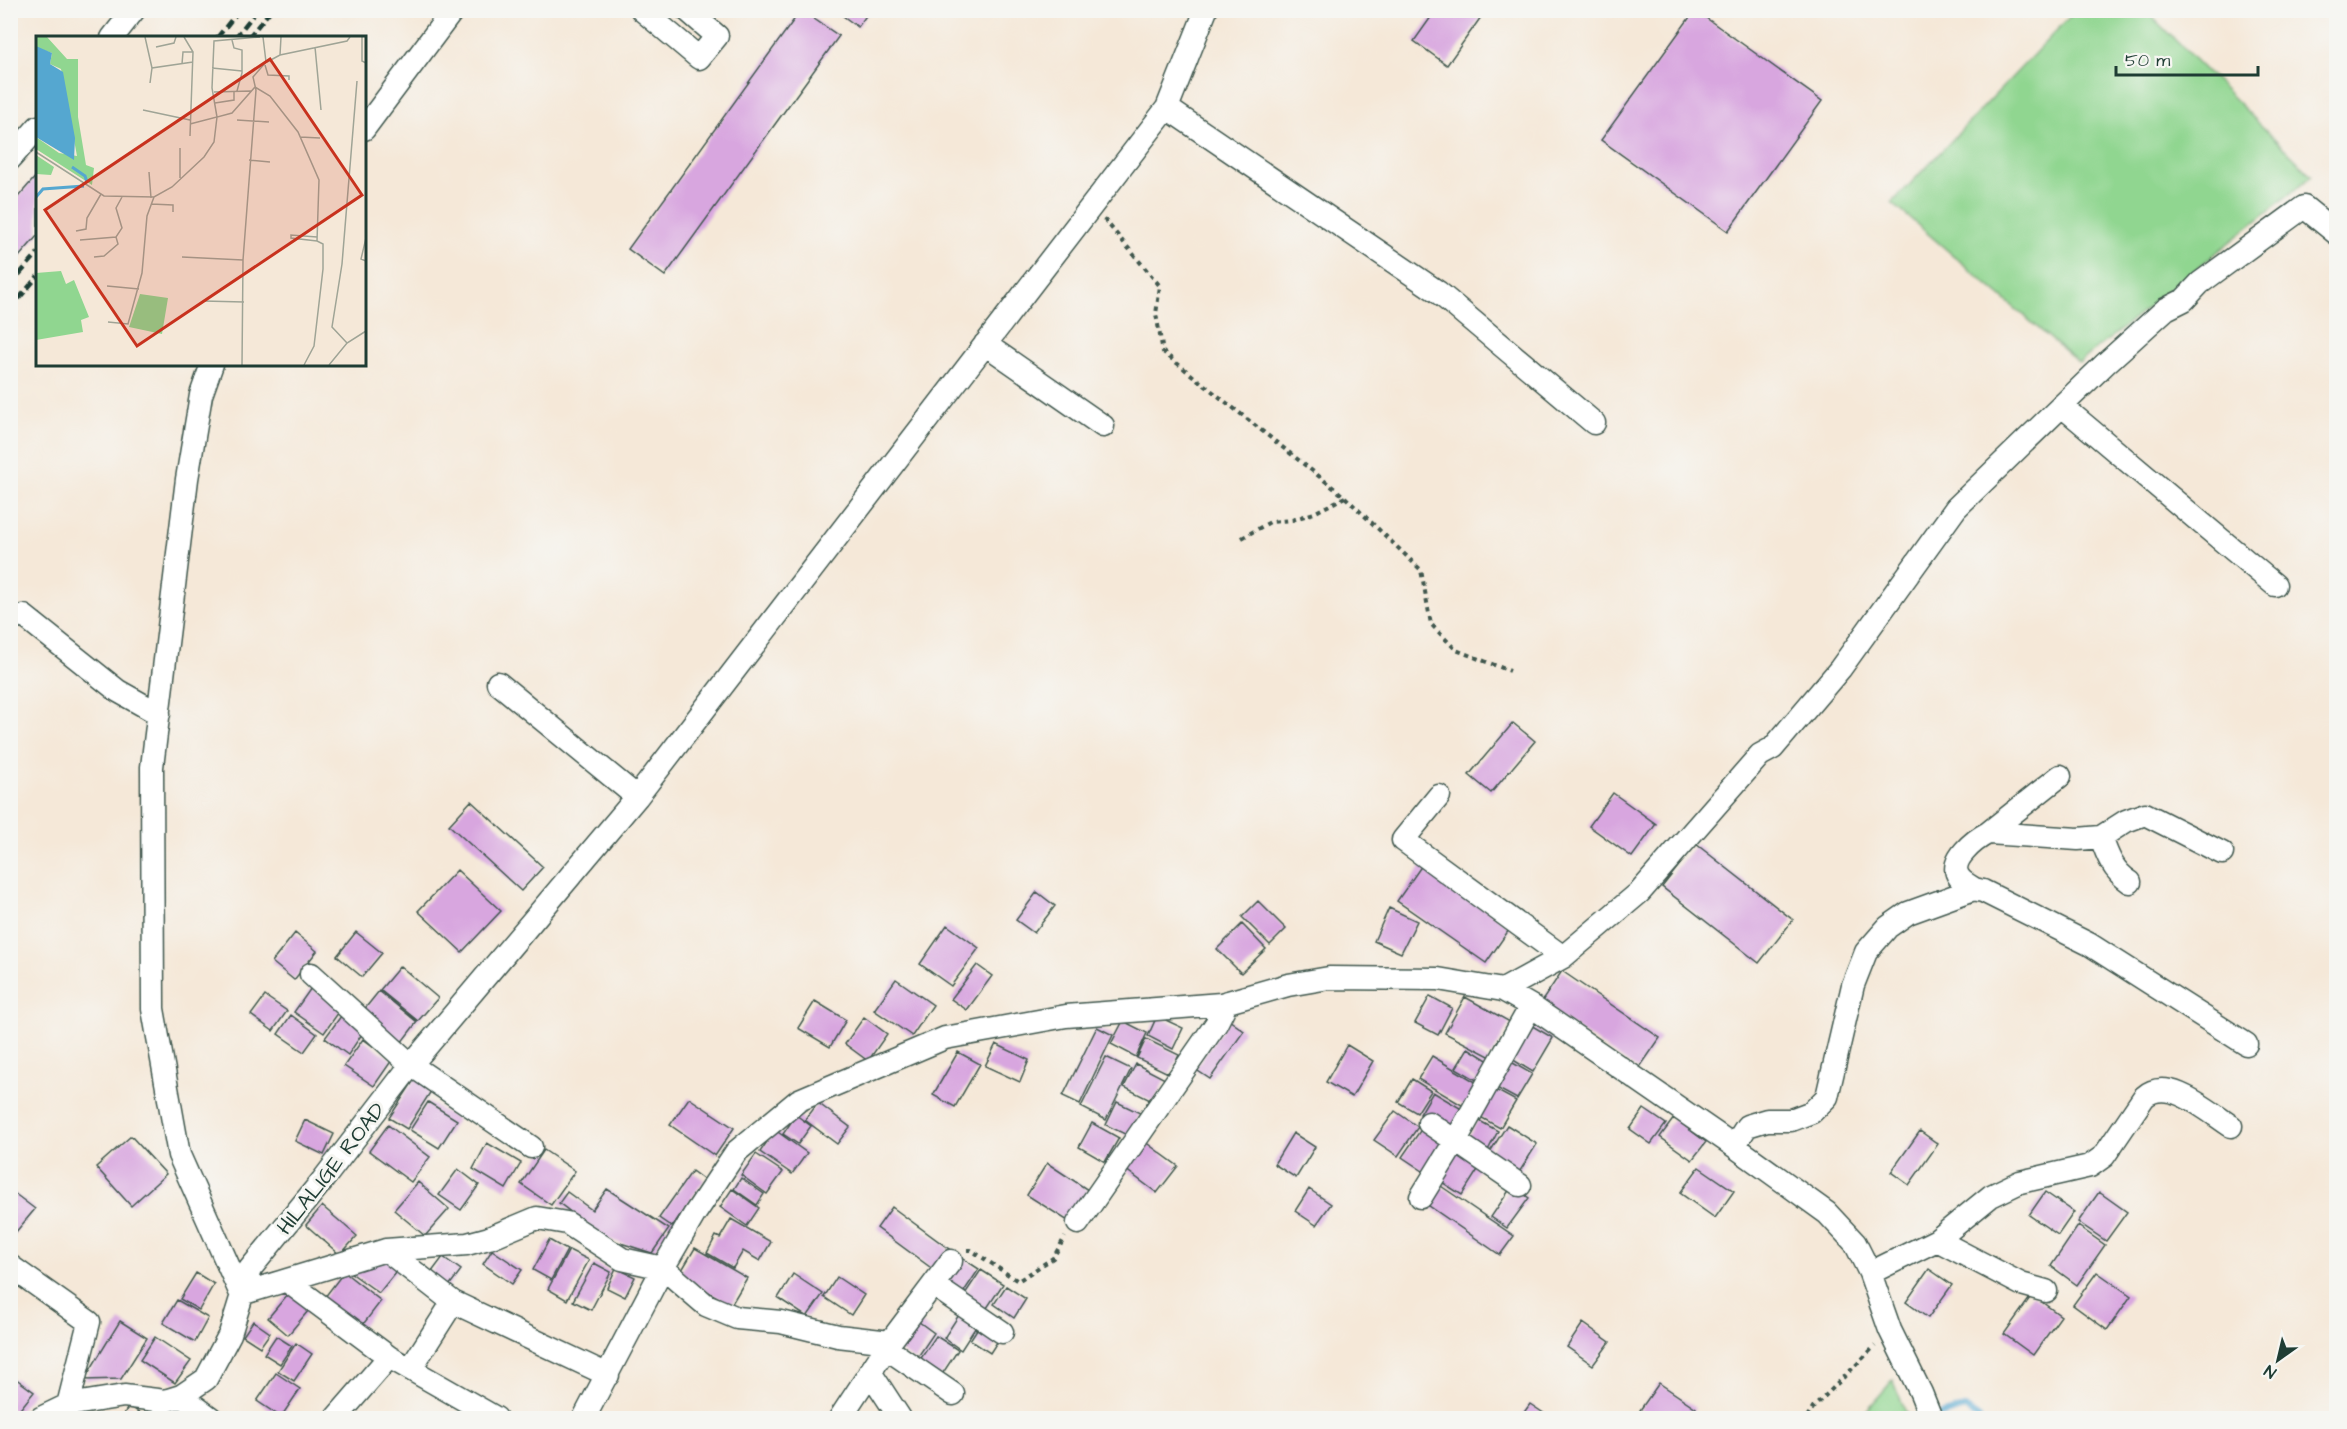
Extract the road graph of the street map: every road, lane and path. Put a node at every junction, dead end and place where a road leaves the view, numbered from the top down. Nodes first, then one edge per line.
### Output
1 (134, 10) edge
2 (453, 10) edge
3 (642, 10) edge
4 (687, 10) edge
5 (1206, 10) edge
6 (113, 36) edge
7 (1167, 108) junction
8 (366, 126) edge
9 (36, 129) edge
10 (10, 159) edge
11 (1092, 205) junction
12 (2337, 233) edge
13 (985, 344) junction
14 (211, 366) edge
15 (2062, 406) junction
16 (1594, 423) dead end
17 (1103, 426) dead end
18 (1345, 497) junction
19 (1242, 538) dead end
20 (2275, 585) dead end
21 (24, 616) dead end
22 (1510, 671) dead end
23 (498, 683) dead end
24 (159, 714) junction
25 (2060, 776) dead end
26 (1439, 796) dead end
27 (637, 797) junction
28 (1988, 833) junction
29 (2101, 837) junction
30 (2222, 853) dead end
31 (2130, 882) dead end
32 (1974, 889) junction
33 (1563, 957) junction
34 (311, 974) dead end
35 (1503, 990) junction
36 (1227, 1002) junction
37 (1531, 1006) junction
38 (2246, 1044) dead end
39 (411, 1065) junction
40 (1429, 1123) dead end
41 (2231, 1126) dead end
42 (1456, 1140) junction
43 (1734, 1146) junction
44 (531, 1147) dead end
45 (1521, 1185) dead end
46 (1421, 1197) dead end
47 (1078, 1223) joint
48 (1937, 1240) junction
49 (386, 1250) junction
50 (951, 1260) joint
51 (10, 1266) edge
52 (663, 1268) junction
53 (1870, 1273) junction
54 (287, 1281) junction
55 (933, 1284) junction
56 (2046, 1291) dead end
57 (241, 1294) junction
58 (453, 1302) junction
59 (1890, 1330) junction
60 (1002, 1332) dead end
61 (888, 1345) junction
62 (389, 1357) junction
63 (411, 1368) junction
64 (870, 1372) junction
65 (608, 1375) junction
66 (953, 1394) dead end
67 (181, 1396) junction
68 (68, 1405) junction
69 (40, 1418) edge
70 (211, 1419) edge
71 (336, 1419) edge
72 (496, 1419) edge
73 (584, 1419) edge
74 (840, 1419) edge
75 (900, 1419) edge
76 (1807, 1419) edge
77 (1930, 1419) edge

1 - 6 street
2 - 8 street
3 - 4 street
5 - 7 street, HILALIGE ROAD
7 - 11 street, HILALIGE ROAD
7 - 16 street
9 - 10 street
11 - 13 street, HILALIGE ROAD
11 - 18 path
12 - 15 street
13 - 17 street
13 - 27 street, HILALIGE ROAD
14 - 24 street
15 - 20 street
15 - 33 street
18 - 19 path
18 - 22 path
21 - 24 street
23 - 27 street
24 - 57 street
25 - 28 street
26 - 33 street
27 - 39 street, HILALIGE ROAD
28 - 29 street
28 - 32 street
29 - 30 street
29 - 31 street
32 - 38 street
32 - 43 street
33 - 35 street
34 - 39 street
35 - 36 street
35 - 37 street
36 - 47 street
36 - 52 street
37 - 42 street
37 - 43 street
39 - 44 street
39 - 57 street, HILALIGE ROAD
40 - 42 street
41 - 48 street
42 - 45 street
42 - 46 street
43 - 53 street
47 - 50 path
48 - 53 street
48 - 56 street
49 - 52 street
49 - 54 street
49 - 58 street
50 - 55 street
51 - 68 street
52 - 61 street
52 - 65 street
53 - 59 street
54 - 57 street
54 - 62 street
55 - 60 street
55 - 61 street
57 - 67 street, HILALIGE ROAD
58 - 63 street
58 - 65 street
59 - 76 path
59 - 77 street
61 - 64 street
61 - 66 street
62 - 63 street
62 - 71 street
63 - 72 street
64 - 74 street
64 - 75 street
65 - 73 street
67 - 68 street, HILALIGE ROAD
67 - 70 street
68 - 69 street, HILALIGE ROAD

